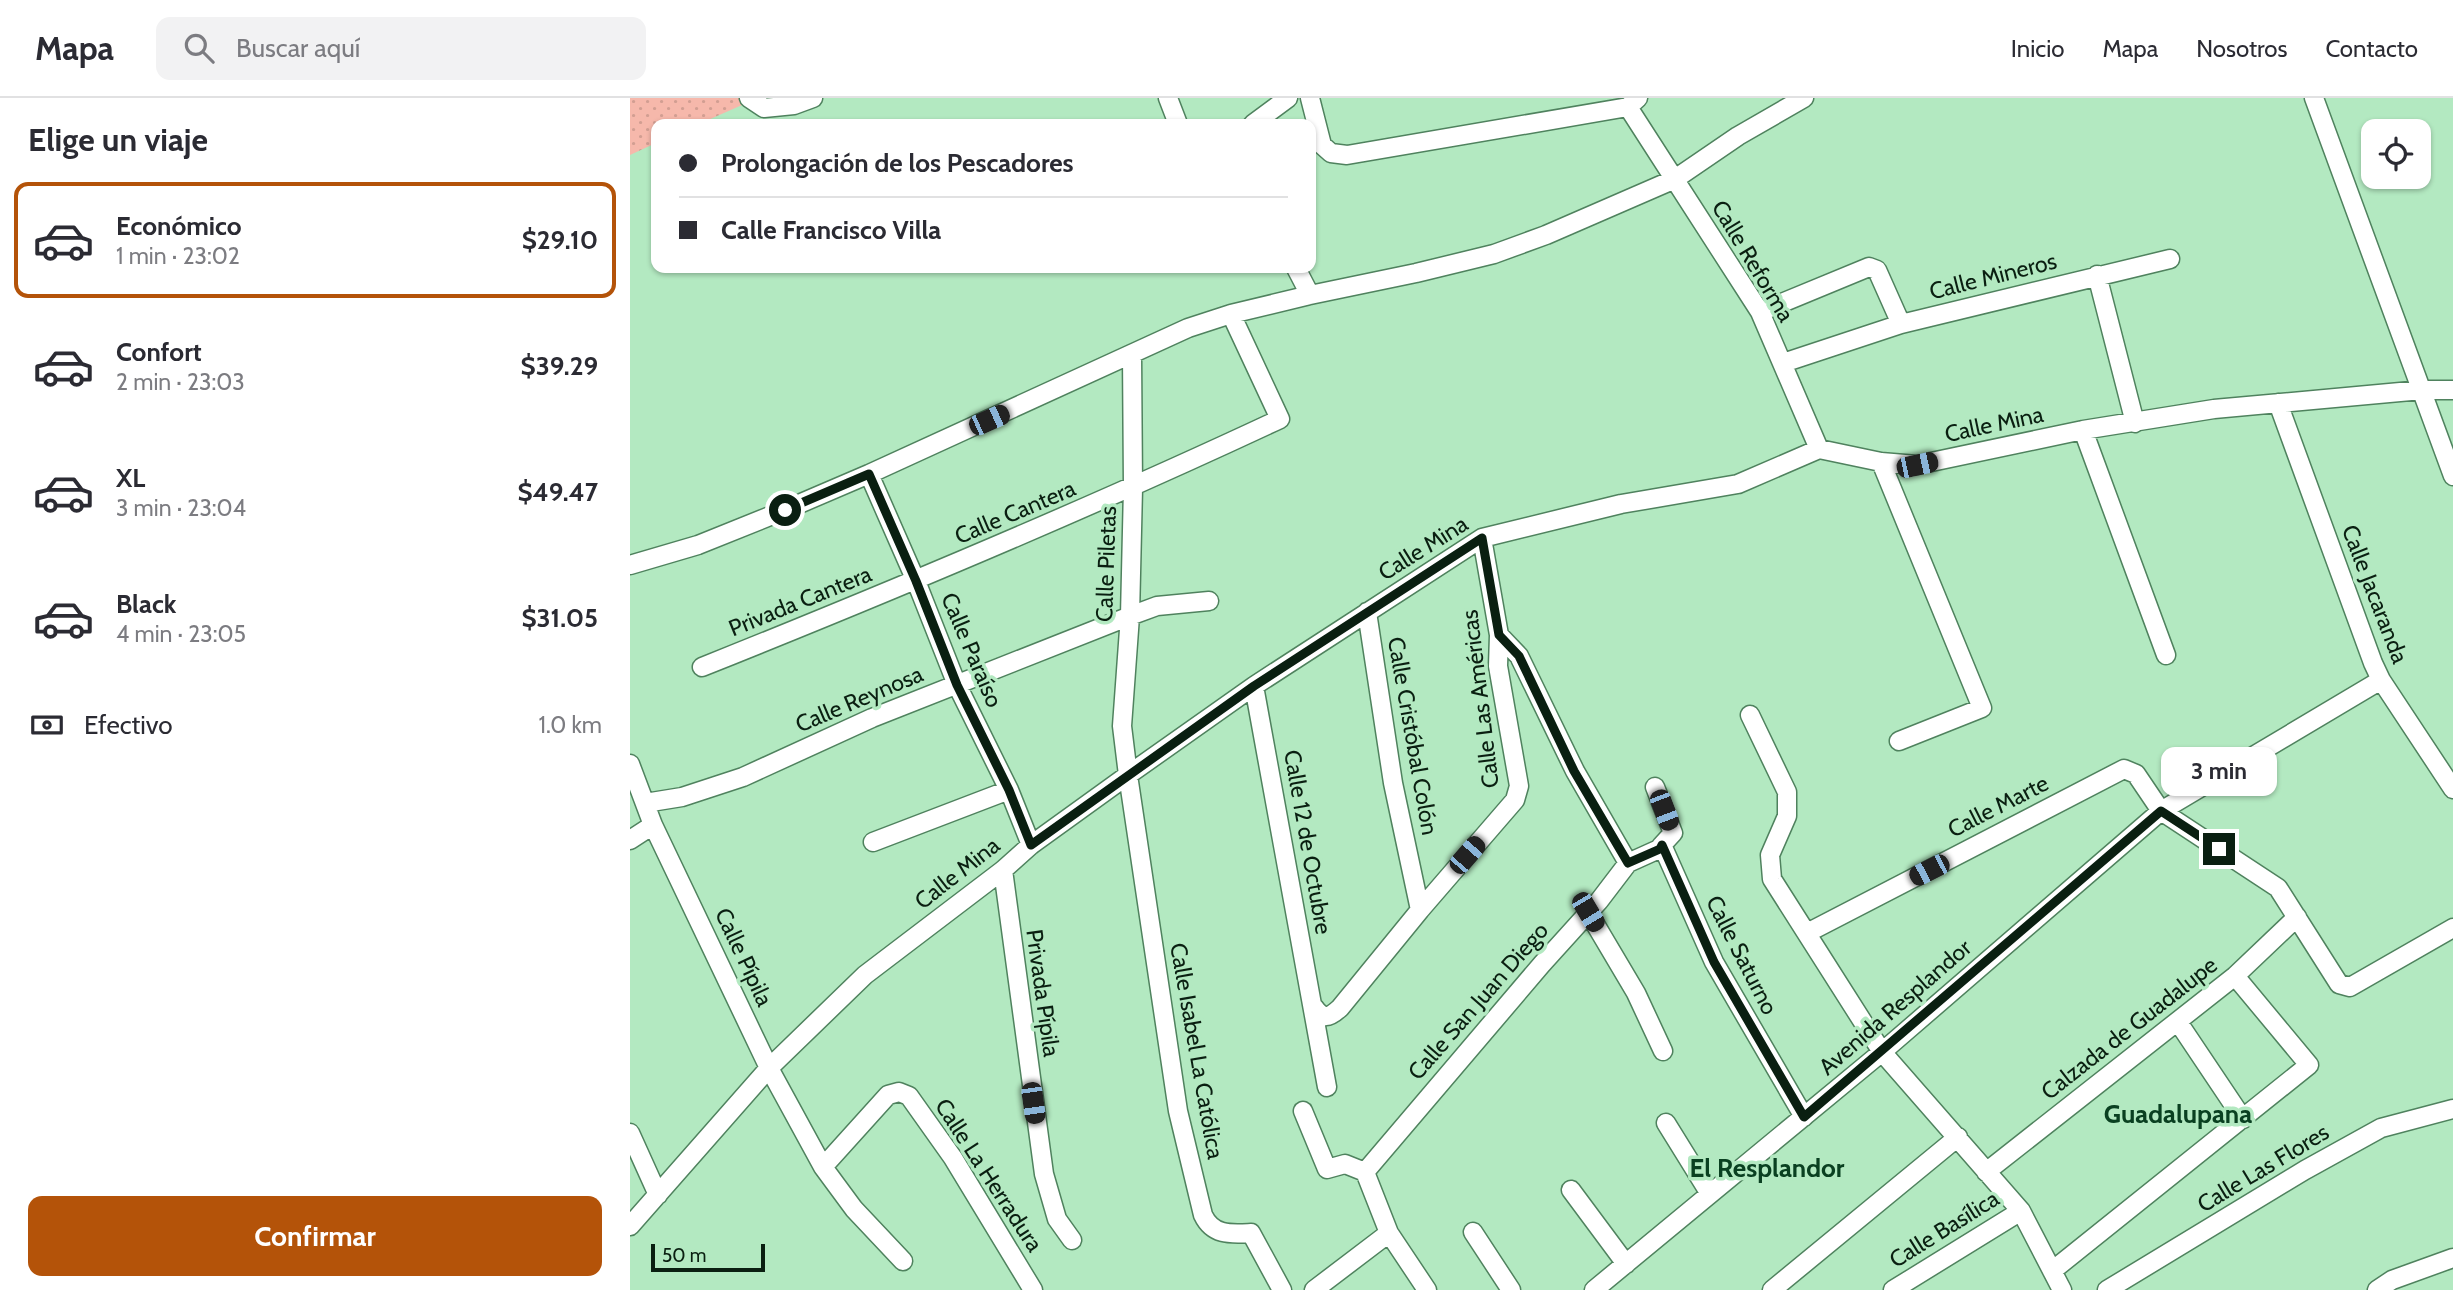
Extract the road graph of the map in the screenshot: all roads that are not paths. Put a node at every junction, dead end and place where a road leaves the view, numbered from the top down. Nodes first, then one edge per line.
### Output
1 (813, 98) edge
2 (1168, 98) edge
3 (1288, 98) edge
4 (1310, 98) edge
5 (1802, 98) edge
6 (2314, 98) edge
7 (756, 103) edge
8 (1633, 103) edge
9 (1176, 119) edge
10 (1260, 119) edge
11 (1315, 119) edge
12 (1316, 122) edge
13 (1675, 179) junction
14 (2170, 258) dead end
15 (1299, 273) edge
16 (2097, 275) junction
17 (1310, 295) junction
18 (1760, 312) junction
19 (1231, 314) junction
20 (1901, 324) junction
21 (1132, 354) junction
22 (1783, 363) junction
23 (2422, 390) junction
24 (2453, 390) edge
25 (2278, 403) junction
26 (2135, 424) junction
27 (2083, 430) junction
28 (1819, 449) junction
29 (1881, 463) junction
30 (869, 474) junction
31 (2453, 476) edge
32 (1133, 488) junction
33 (1482, 538) junction
34 (630, 565) edge
35 (916, 581) junction
36 (1209, 601) dead end
37 (1367, 612) junction
38 (1130, 616) junction
39 (1499, 635) junction
40 (2166, 655) dead end
41 (702, 667) dead end
42 (2381, 680) junction
43 (957, 685) junction
44 (1254, 686) junction
45 (1750, 715) dead end
46 (1899, 741) dead end
47 (630, 764) edge
48 (1128, 775) junction
49 (1655, 787) dead end
50 (2453, 789) edge
51 (1009, 790) junction
52 (638, 793) edge
53 (2161, 811) junction
54 (653, 825) junction
55 (630, 840) edge
56 (873, 842) dead end
57 (1031, 845) junction
58 (1662, 845) junction
59 (1628, 863) junction
60 (1003, 870) junction
61 (1420, 910) junction
62 (1588, 912) junction
63 (2297, 917) junction
64 (2453, 928) edge
65 (1807, 933) junction
66 (2235, 976) junction
67 (1314, 1007) junction
68 (2178, 1022) junction
69 (1663, 1051) dead end
70 (1882, 1052) junction
71 (769, 1068) junction
72 (1327, 1087) dead end
73 (2453, 1109) edge
74 (1303, 1111) dead end
75 (1804, 1117) junction
76 (2243, 1119) junction
77 (1666, 1122) dead end
78 (630, 1132) edge
79 (1958, 1137) junction
80 (823, 1167) junction
81 (1365, 1172) junction
82 (1986, 1172) junction
83 (1572, 1190) dead end
84 (1710, 1194) junction
85 (658, 1195) junction
86 (2021, 1210) junction
87 (630, 1226) edge
88 (1473, 1232) dead end
89 (1389, 1233) junction
90 (1072, 1240) dead end
91 (2453, 1258) edge
92 (903, 1261) dead end
93 (1626, 1264) junction
94 (2052, 1271) junction
95 (1033, 1290) edge
96 (1282, 1290) edge
97 (1314, 1290) edge
98 (1427, 1290) edge
99 (1511, 1290) edge
100 (1594, 1290) edge
101 (1772, 1290) edge
102 (1892, 1290) edge
103 (2062, 1290) edge
104 (2107, 1290) edge
105 (2376, 1290) edge

1 - 7 street
2 - 9 street
3 - 10 street
4 - 11 street
5 - 13 street
6 - 23 street
8 - 12 street
8 - 13 street, Calle Reforma
13 - 17 street
13 - 18 street, Calle Reforma
14 - 16 street, Calle Mineros
15 - 17 street
16 - 20 street, Calle Mineros
16 - 26 street
17 - 19 street
18 - 20 street
18 - 22 street, Calle Reforma
19 - 21 street
19 - 32 street
20 - 22 street, Calle Mineros
21 - 30 street
21 - 32 street, Calle Piletas
22 - 28 street, Calle Reforma
23 - 24 street, Calle Mina
23 - 25 street, Calle Mina
23 - 31 street
25 - 26 street, Calle Mina
25 - 42 street, Calle Jacaranda
26 - 27 street, Calle Mina
27 - 29 street, Calle Mina
27 - 40 street
28 - 29 street, Calle Mina
28 - 33 street, Calle Mina
29 - 46 street
30 - 34 street
30 - 35 street, Calle Paraíso
32 - 35 street, Calle Cantera
32 - 38 street, Calle Piletas
33 - 37 street, Calle Mina
33 - 39 street, Calle Las Américas
35 - 41 street, Privada Cantera
35 - 43 street, Calle Paraíso
36 - 38 street, Calle Reynosa
37 - 44 street, Calle Mina
37 - 61 street, Calle Cristóbal Colón
38 - 43 street, Calle Reynosa
38 - 48 street, Calle Piletas
39 - 59 street
39 - 61 street, Calle Las Américas
42 - 50 street, Calle Jacaranda
42 - 53 street, Avenida Resplandor
43 - 51 street, Calle Paraíso
43 - 52 street, Calle Reynosa
44 - 48 street, Calle Mina
44 - 67 street, Calle 12 de Octubre
45 - 65 street
47 - 52 street, Calle Pípila
48 - 57 street, Calle Mina
48 - 96 street, Calle Isabel La Católica
49 - 58 street
51 - 56 street
51 - 57 street, Calle Paraíso
52 - 54 street, Calle Pípila
53 - 63 street
53 - 65 street, Calle Marte
53 - 70 street, Avenida Resplandor
54 - 55 street
54 - 71 street, Calle Pípila
57 - 60 street, Calle Mina
58 - 59 street
58 - 75 street, Calle Saturno
59 - 62 street, Calle San Juan Diego
60 - 71 street, Calle Mina
60 - 90 street, Privada Pípila
61 - 67 street, Calle Las Américas
62 - 69 street
62 - 81 street, Calle San Juan Diego
63 - 64 street
63 - 66 street, Calzada de Guadalupe
65 - 70 street
66 - 68 street, Calzada de Guadalupe
66 - 76 street
67 - 72 street, Calle 12 de Octubre
68 - 76 street
68 - 82 street, Calzada de Guadalupe
70 - 75 street, Avenida Resplandor
70 - 79 street
71 - 80 street, Calle Pípila
71 - 85 street, Calle Mina
73 - 104 street, Calle Las Flores
74 - 81 street
75 - 84 street, Avenida Resplandor
76 - 94 street
77 - 84 street
78 - 85 street
79 - 82 street
79 - 101 street
80 - 92 street
80 - 95 street, Calle La Herradura
81 - 89 street
82 - 86 street
83 - 93 street
84 - 93 street, Avenida Resplandor
85 - 87 street, Calle Mina
86 - 94 street
86 - 102 street, Calle Basílica
88 - 99 street
89 - 97 street
89 - 98 street
91 - 105 street
93 - 100 street, Avenida Resplandor
94 - 103 street

